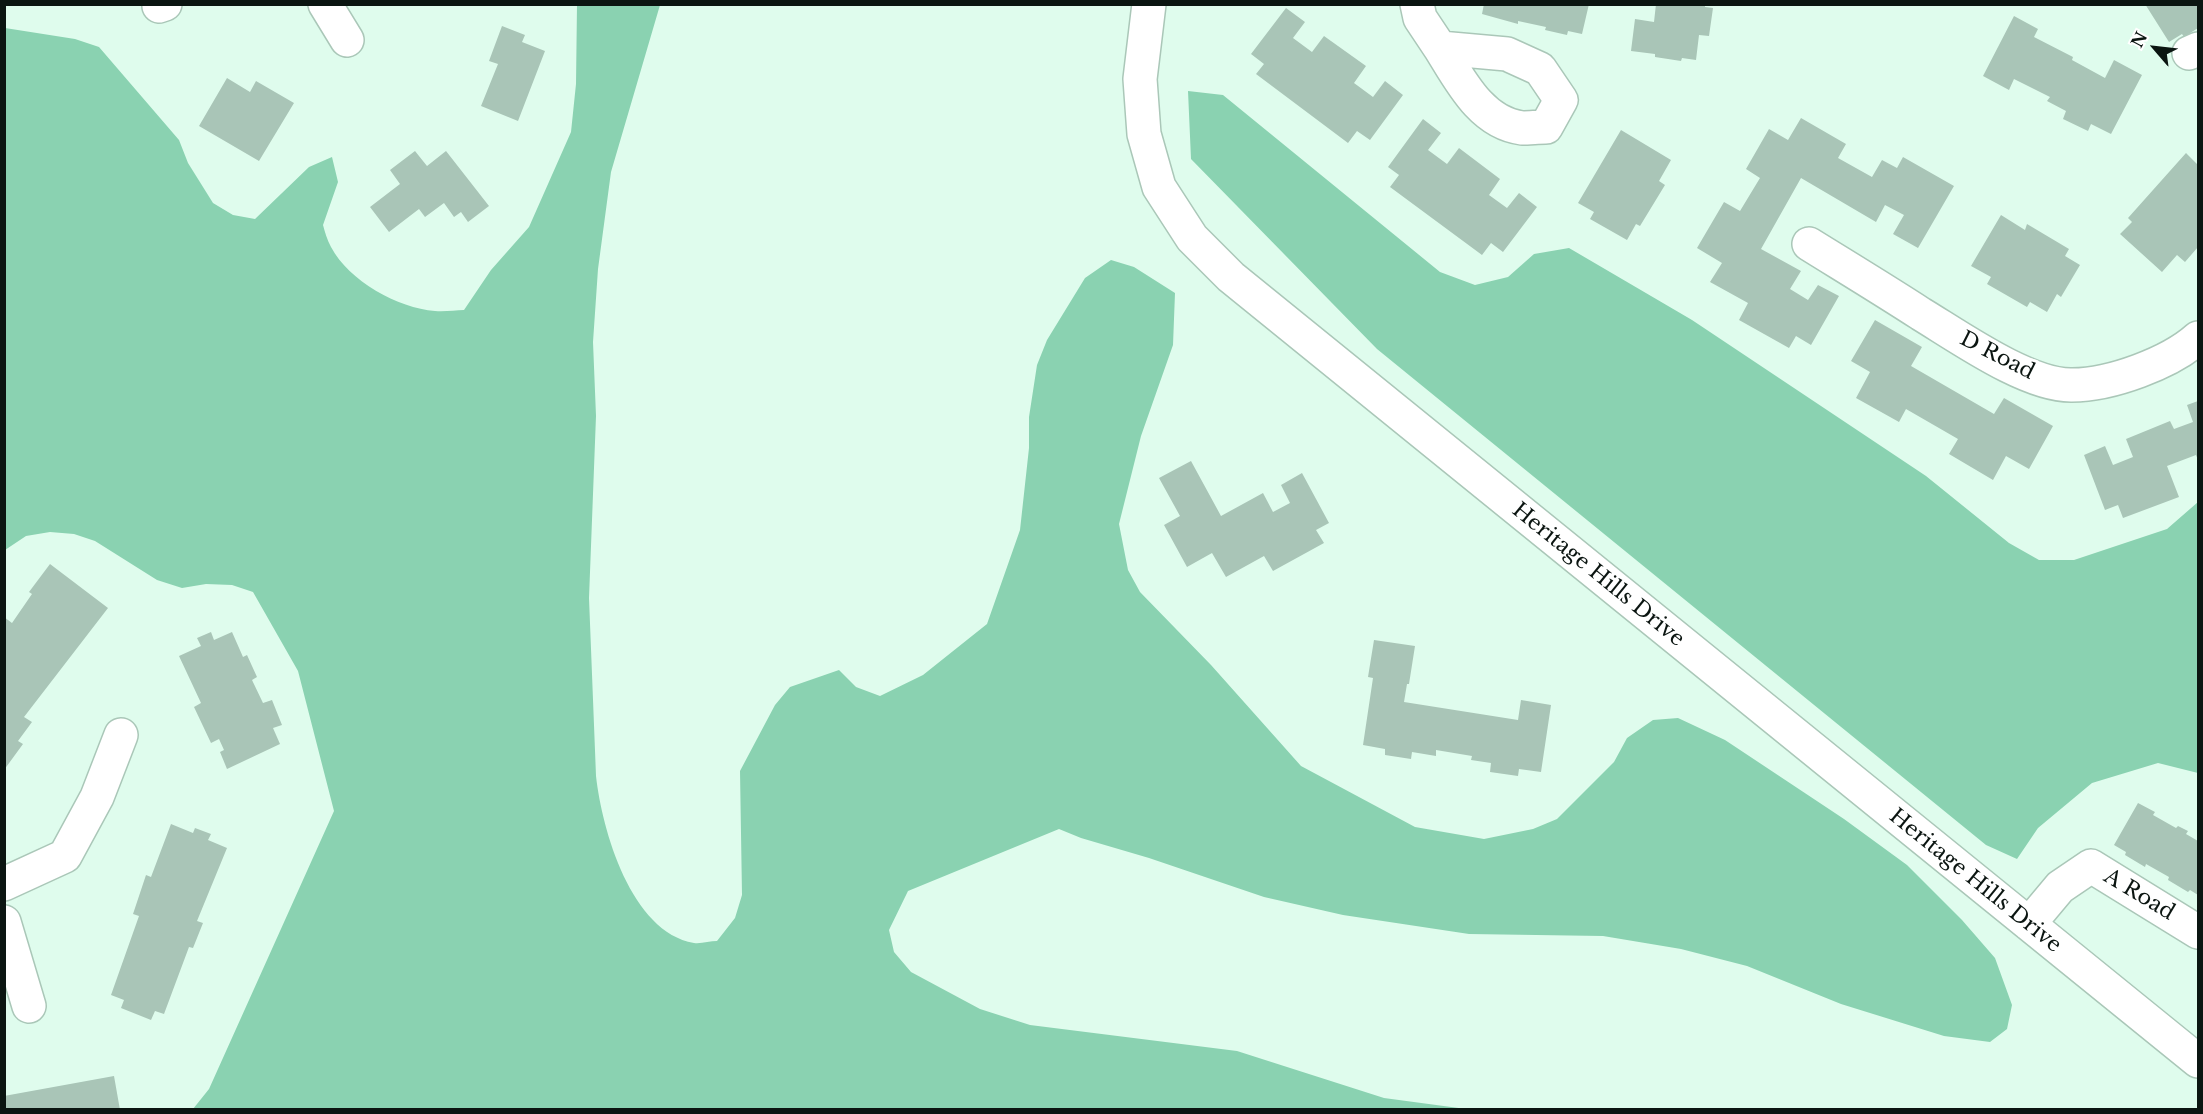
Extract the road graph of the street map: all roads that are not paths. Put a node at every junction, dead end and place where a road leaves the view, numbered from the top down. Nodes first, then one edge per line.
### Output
1 (325, 4) edge
2 (1149, 4) edge
3 (1417, 4) edge
4 (347, 40) dead end
5 (1440, 48) dead end
6 (1809, 244) dead end
7 (2199, 338) edge
8 (121, 735) dead end
9 (4, 884) edge
10 (4, 922) edge
11 (2029, 924) junction
12 (2199, 932) edge
13 (29, 1006) dead end
14 (2199, 1061) edge

1 - 4 street
2 - 11 street, Heritage Hills Drive
3 - 5 street
6 - 7 street, D Road
8 - 9 street
10 - 13 street
11 - 12 street, A Road
11 - 14 street, Heritage Hills Drive

